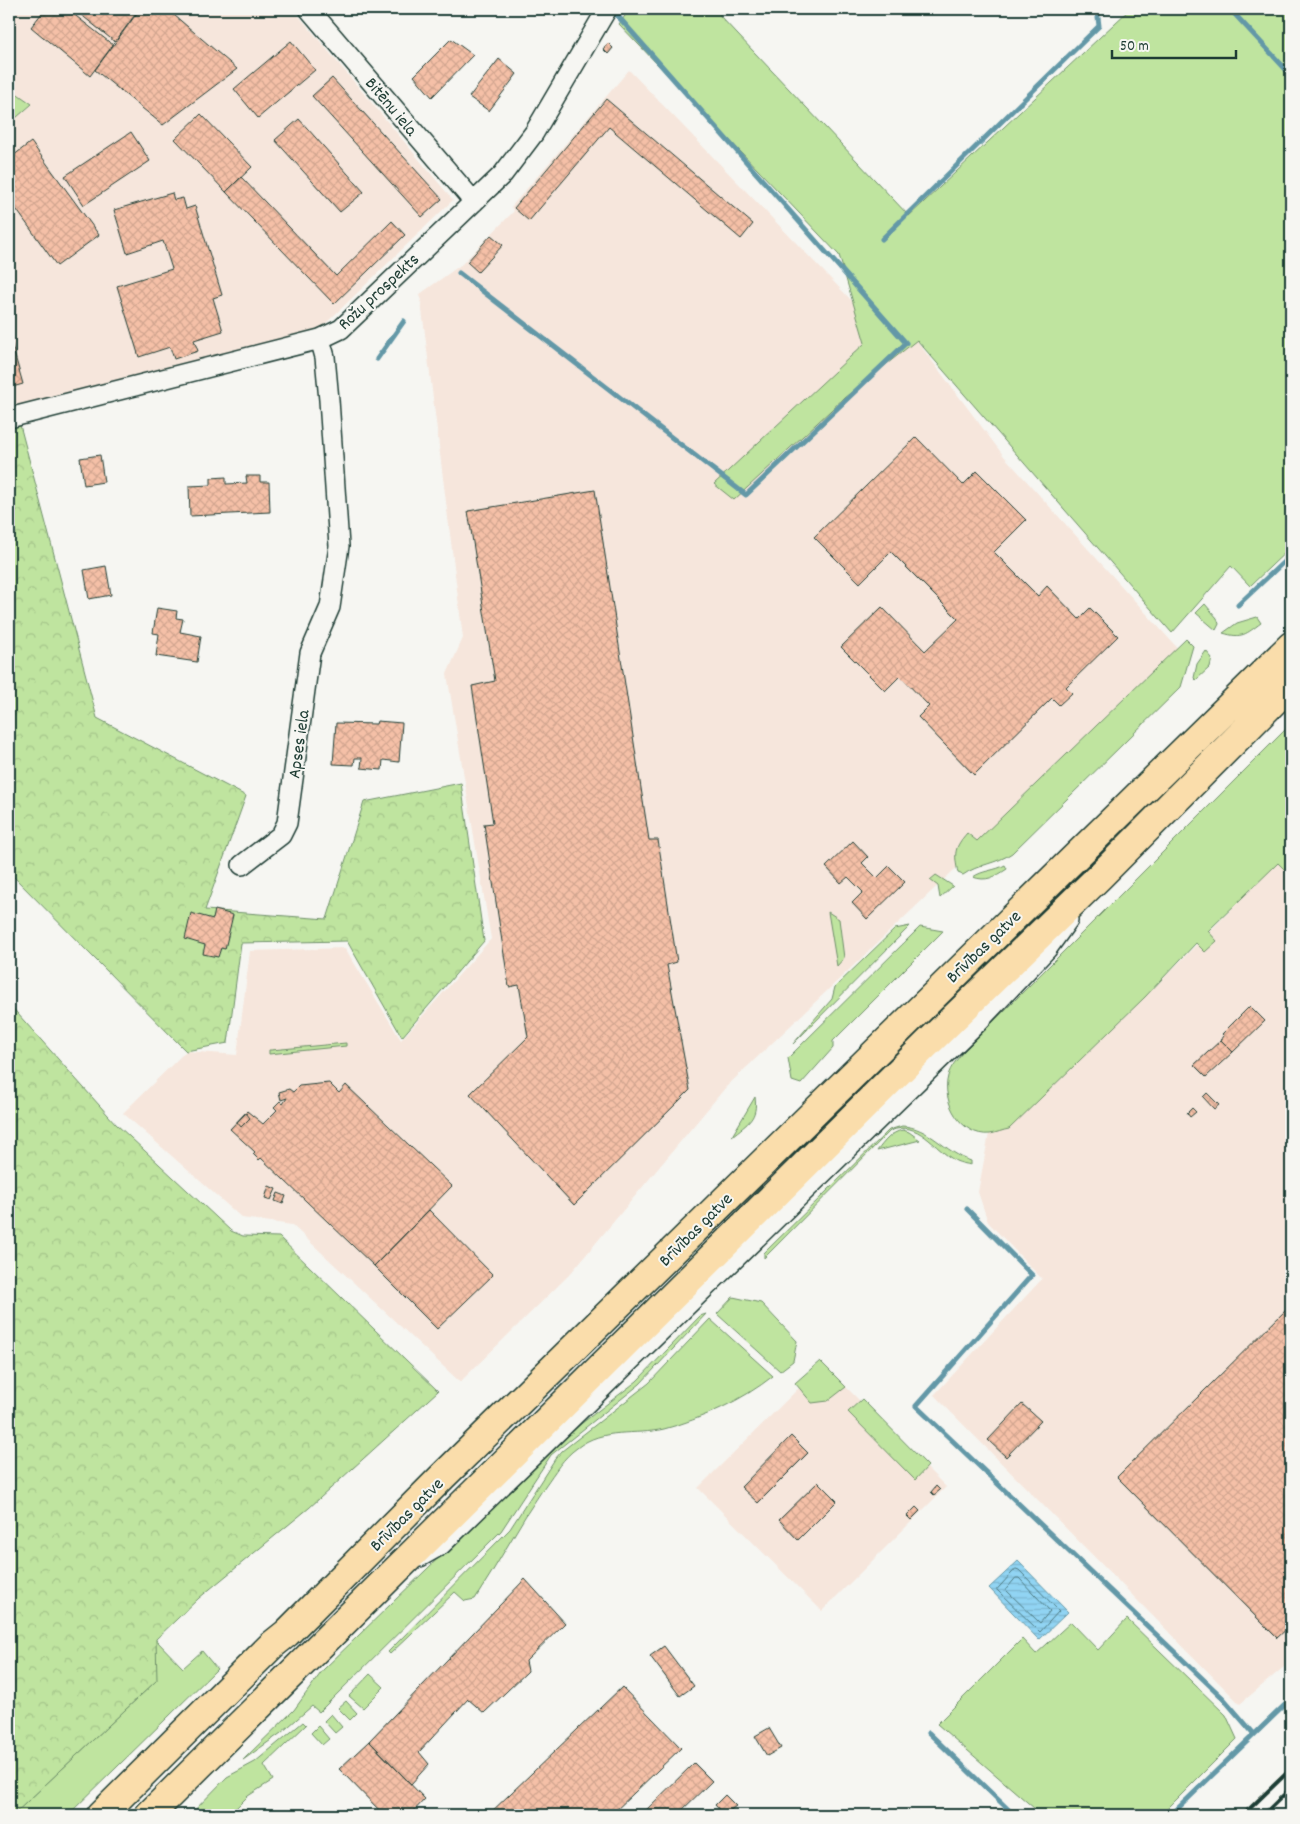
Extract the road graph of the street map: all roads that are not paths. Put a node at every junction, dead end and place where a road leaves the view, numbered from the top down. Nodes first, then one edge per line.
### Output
1 (309, 9) edge
2 (607, 9) edge
3 (474, 202) junction
4 (320, 339) junction
5 (9, 418) edge
6 (1291, 646) edge
7 (1291, 684) edge
8 (242, 865) dead end
9 (100, 1815) edge
10 (149, 1815) edge

1 - 3 street, Bitēnu iela
2 - 3 street, Rožu prospekts
3 - 4 street, Rožu prospekts
4 - 5 street, Rožu prospekts
4 - 8 street, Apses iela
6 - 9 highway, Brīvības gatve
7 - 10 highway, Brīvības gatve

